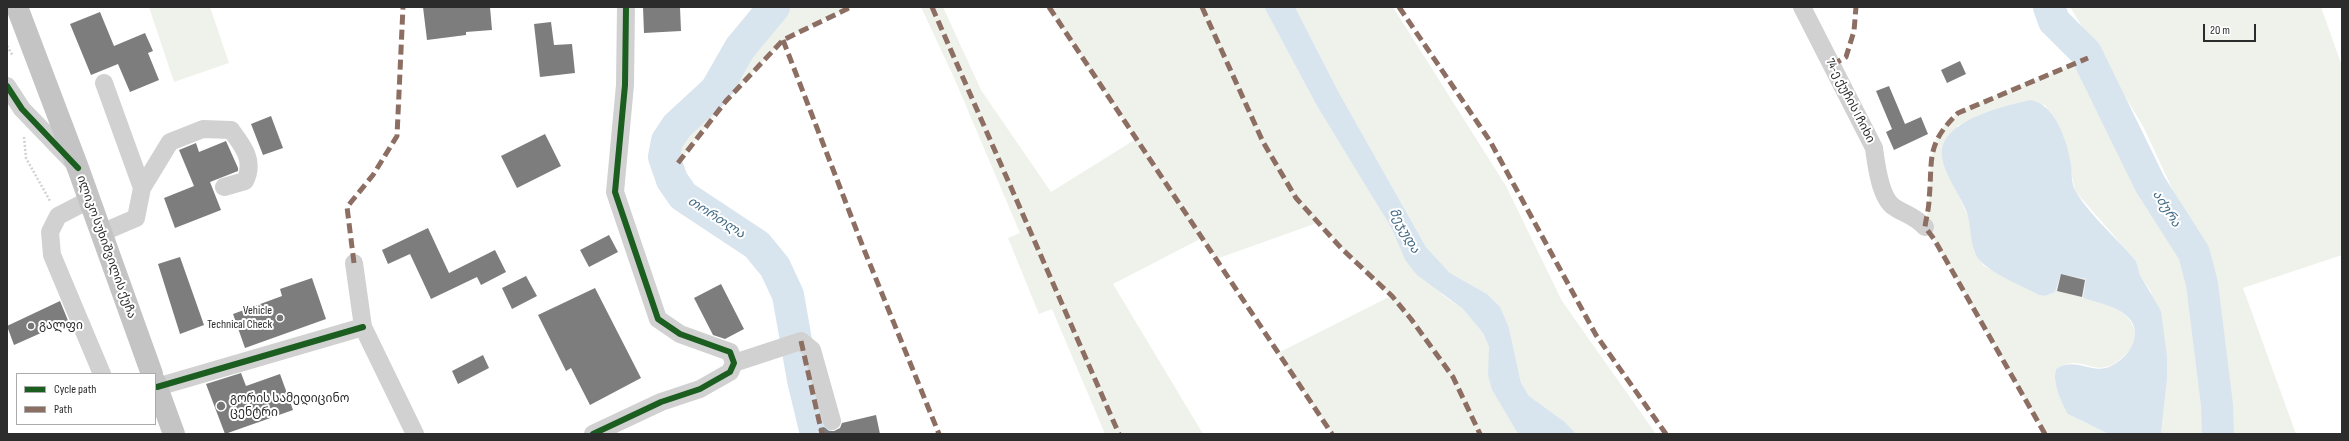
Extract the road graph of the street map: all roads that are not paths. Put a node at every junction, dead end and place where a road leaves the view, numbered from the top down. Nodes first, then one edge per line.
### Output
1 (17, 7) edge
2 (626, 7) edge
3 (1802, 7) edge
4 (104, 83) dead end
5 (7, 86) edge
6 (78, 168) junction
7 (224, 187) dead end
8 (142, 188) junction
9 (89, 200) junction
10 (1925, 227) dead end
11 (101, 233) junction
12 (354, 262) dead end
13 (364, 327) junction
14 (732, 358) junction
15 (102, 373) edge
16 (150, 373) edge
17 (156, 389) edge
18 (832, 421) dead end
19 (174, 434) edge
20 (415, 434) edge
21 (593, 434) edge

1 - 6 main road, ილიკო სუხიშვილის ქუჩა
2 - 14 street
3 - 10 street, 74-ე ქუჩის I ჩიხი
4 - 8 street
5 - 6 street
6 - 9 main road, ილიკო სუხიშვილის ქუჩა
7 - 8 street
8 - 11 street
9 - 11 main road, ილიკო სუხიშვილის ქუჩა
9 - 15 street
11 - 16 main road, ილიკო სუხიშვილის ქუჩა
12 - 13 street
13 - 17 street
13 - 20 street
14 - 18 street
14 - 21 street
17 - 19 main road, ილიკო სუხიშვილის ქუჩა

